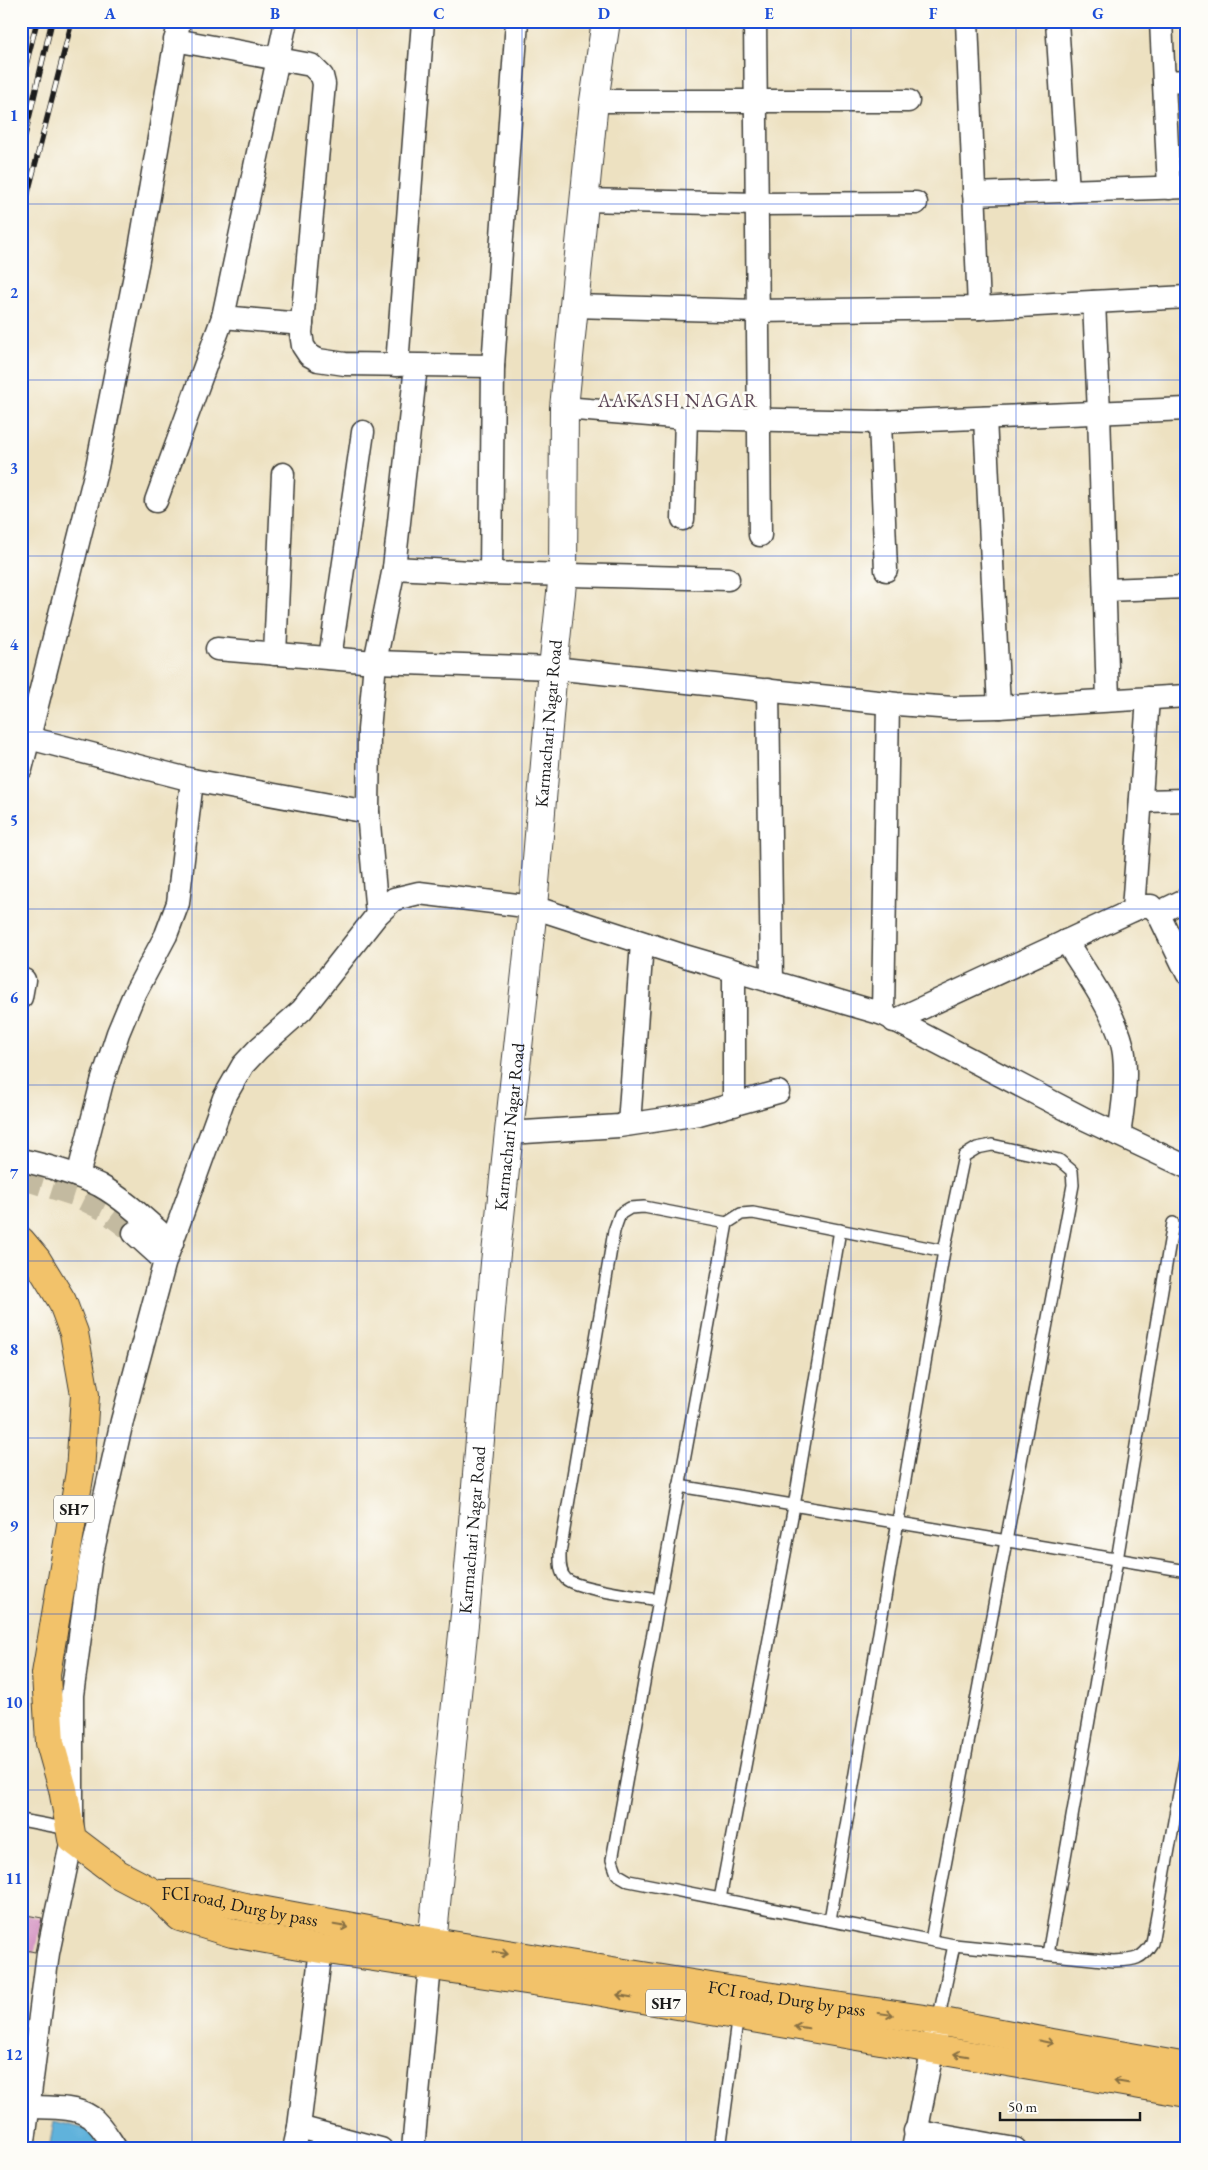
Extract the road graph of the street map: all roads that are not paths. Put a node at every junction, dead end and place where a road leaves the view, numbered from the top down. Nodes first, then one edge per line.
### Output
1 (286, 21) edge
2 (423, 21) edge
3 (517, 21) edge
4 (606, 21) edge
5 (755, 21) edge
6 (967, 21) edge
7 (1057, 21) edge
8 (1160, 21) edge
9 (177, 31) edge
10 (279, 60) junction
11 (1187, 81) edge
12 (1164, 82) junction
13 (594, 101) junction
14 (908, 101) dead end
15 (757, 102) junction
16 (1178, 188) edge
17 (1068, 191) junction
18 (974, 194) junction
19 (584, 200) junction
20 (916, 203) dead end
21 (757, 204) junction
22 (1187, 297) edge
23 (1094, 302) junction
24 (573, 306) junction
25 (979, 308) junction
26 (758, 311) junction
27 (222, 318) junction
28 (302, 324) junction
29 (407, 366) junction
30 (493, 366) junction
31 (564, 408) junction
32 (1187, 410) edge
33 (1099, 413) junction
34 (686, 418) junction
35 (985, 418) junction
36 (758, 420) junction
37 (880, 422) junction
38 (363, 432) dead end
39 (283, 474) dead end
40 (156, 501) dead end
41 (683, 520) dead end
42 (760, 535) dead end
43 (394, 568) junction
44 (886, 570) dead end
45 (491, 573) junction
46 (563, 574) junction
47 (728, 579) dead end
48 (1187, 587) edge
49 (1105, 590) junction
50 (217, 649) dead end
51 (275, 654) junction
52 (330, 658) junction
53 (375, 662) junction
54 (553, 668) junction
55 (768, 690) junction
56 (1187, 696) edge
57 (1148, 698) junction
58 (1108, 700) junction
59 (888, 703) junction
60 (999, 707) junction
61 (28, 738) junction
62 (21, 769) edge
63 (192, 780) junction
64 (1187, 800) edge
65 (1141, 801) junction
66 (368, 812) junction
67 (1187, 899) edge
68 (533, 907) junction
69 (1133, 910) junction
70 (1158, 913) junction
71 (377, 915) junction
72 (1066, 941) junction
73 (642, 942) junction
74 (734, 971) junction
75 (1187, 973) edge
76 (772, 982) junction
77 (889, 1018) junction
78 (778, 1092) dead end
79 (734, 1104) junction
80 (629, 1124) junction
81 (509, 1133) junction
82 (1119, 1135) junction
83 (21, 1160) edge
84 (1187, 1167) edge
85 (78, 1176) junction
86 (727, 1223) junction
87 (1173, 1223) dead end
88 (840, 1230) junction
89 (134, 1233) tunnel mouth
90 (21, 1241) edge
91 (944, 1250) junction
92 (169, 1252) junction
93 (679, 1486) junction
94 (794, 1506) junction
95 (897, 1523) junction
96 (1006, 1542) junction
97 (1117, 1560) junction
98 (1187, 1571) edge
99 (658, 1600) junction
100 (1187, 1749) edge
101 (21, 1820) edge
102 (71, 1834) junction
103 (156, 1894) junction
104 (720, 1899) junction
105 (830, 1920) junction
106 (931, 1940) junction
107 (954, 1944) junction
108 (321, 1949) junction
109 (431, 1954) junction
110 (1048, 1954) junction
111 (739, 2004) junction
112 (938, 2021) junction
113 (932, 2050) junction
114 (1187, 2066) edge
115 (1187, 2093) edge
116 (29, 2106) junction
117 (299, 2127) junction
118 (914, 2140) edge
119 (371, 2148) edge
120 (23, 2149) edge
121 (116, 2149) edge
122 (294, 2149) edge
123 (413, 2149) edge
124 (720, 2149) edge
125 (1015, 2149) edge

1 - 10 street
2 - 29 street
3 - 30 street
4 - 13 street, Karmachari Nagar Road
5 - 15 street
6 - 18 street
7 - 17 street
8 - 12 street
9 - 10 street
9 - 61 street
10 - 27 street
10 - 28 street
11 - 12 street
12 - 16 street
13 - 15 street
13 - 19 street, Karmachari Nagar Road
14 - 15 street
15 - 21 street
16 - 17 street
17 - 18 street
18 - 25 street
19 - 21 street
19 - 24 street, Karmachari Nagar Road
20 - 21 street
21 - 26 street
22 - 23 street
23 - 25 street
23 - 33 street
24 - 26 street
24 - 31 street, Karmachari Nagar Road
25 - 26 street
26 - 36 street
27 - 28 street
27 - 40 street
28 - 29 street
29 - 30 street
29 - 43 street
30 - 45 street
31 - 34 street
31 - 46 street, Karmachari Nagar Road
32 - 33 street
33 - 35 street
33 - 49 street
34 - 36 street
34 - 41 street
35 - 37 street
35 - 60 street
36 - 37 street
36 - 42 street
37 - 44 street
38 - 52 street
39 - 51 street
43 - 45 street
43 - 53 street
45 - 46 street
46 - 47 street
46 - 54 street, Karmachari Nagar Road
48 - 49 street
49 - 58 street
50 - 51 street
51 - 52 street
52 - 53 street
53 - 54 street
53 - 66 street
54 - 55 street
54 - 68 street, Karmachari Nagar Road
55 - 59 street
55 - 76 street
56 - 57 street
57 - 58 street
57 - 65 street
58 - 60 street
59 - 60 street
59 - 77 street
61 - 62 street
61 - 63 street
63 - 66 street
63 - 85 street
64 - 65 street
65 - 69 street
66 - 71 street
67 - 70 street
68 - 71 street
68 - 73 street
68 - 81 street, Karmachari Nagar Road
69 - 70 street
69 - 72 street
70 - 75 street
71 - 92 street
72 - 77 street
72 - 82 street
73 - 74 street
73 - 80 street
74 - 76 street
74 - 79 street
76 - 77 street
77 - 82 street
78 - 79 street
79 - 80 street
80 - 81 street
81 - 109 street, Karmachari Nagar Road
82 - 84 street
83 - 85 street
85 - 92 street
86 - 88 lane
86 - 93 lane
86 - 99 lane
87 - 97 lane
88 - 91 lane
88 - 94 lane
89 - 92 street
90 - 102 main road, SH7
91 - 95 lane
91 - 96 lane
92 - 102 street
93 - 94 lane
93 - 99 lane
94 - 95 lane
94 - 104 lane
95 - 96 lane
95 - 105 lane
96 - 97 lane
96 - 106 lane
97 - 98 lane
97 - 110 lane
99 - 104 lane
100 - 110 lane
101 - 102 lane
102 - 103 main road, SH7
102 - 116 street
103 - 108 main road, FCI road, Durg by pass / SH7
103 -> 109 main road, FCI road, Durg by pass / SH7
104 - 105 lane
105 - 106 lane
106 - 107 lane
107 - 110 lane
107 - 112 lane
108 - 109 main road, FCI road, Durg by pass / SH7
108 - 117 street
109 - 111 main road, FCI road, Durg by pass / SH7
109 - 123 street
111 -> 112 main road, FCI road, Durg by pass / SH7
113 -> 111 main road, FCI road, Durg by pass / SH7
111 - 124 lane
112 - 113 street
112 -> 114 main road, FCI road, Durg by pass / SH7
115 -> 113 main road, FCI road, Durg by pass / SH7
113 - 118 street
116 - 120 street
116 - 121 street
117 - 119 street
117 - 122 street
118 - 125 street

